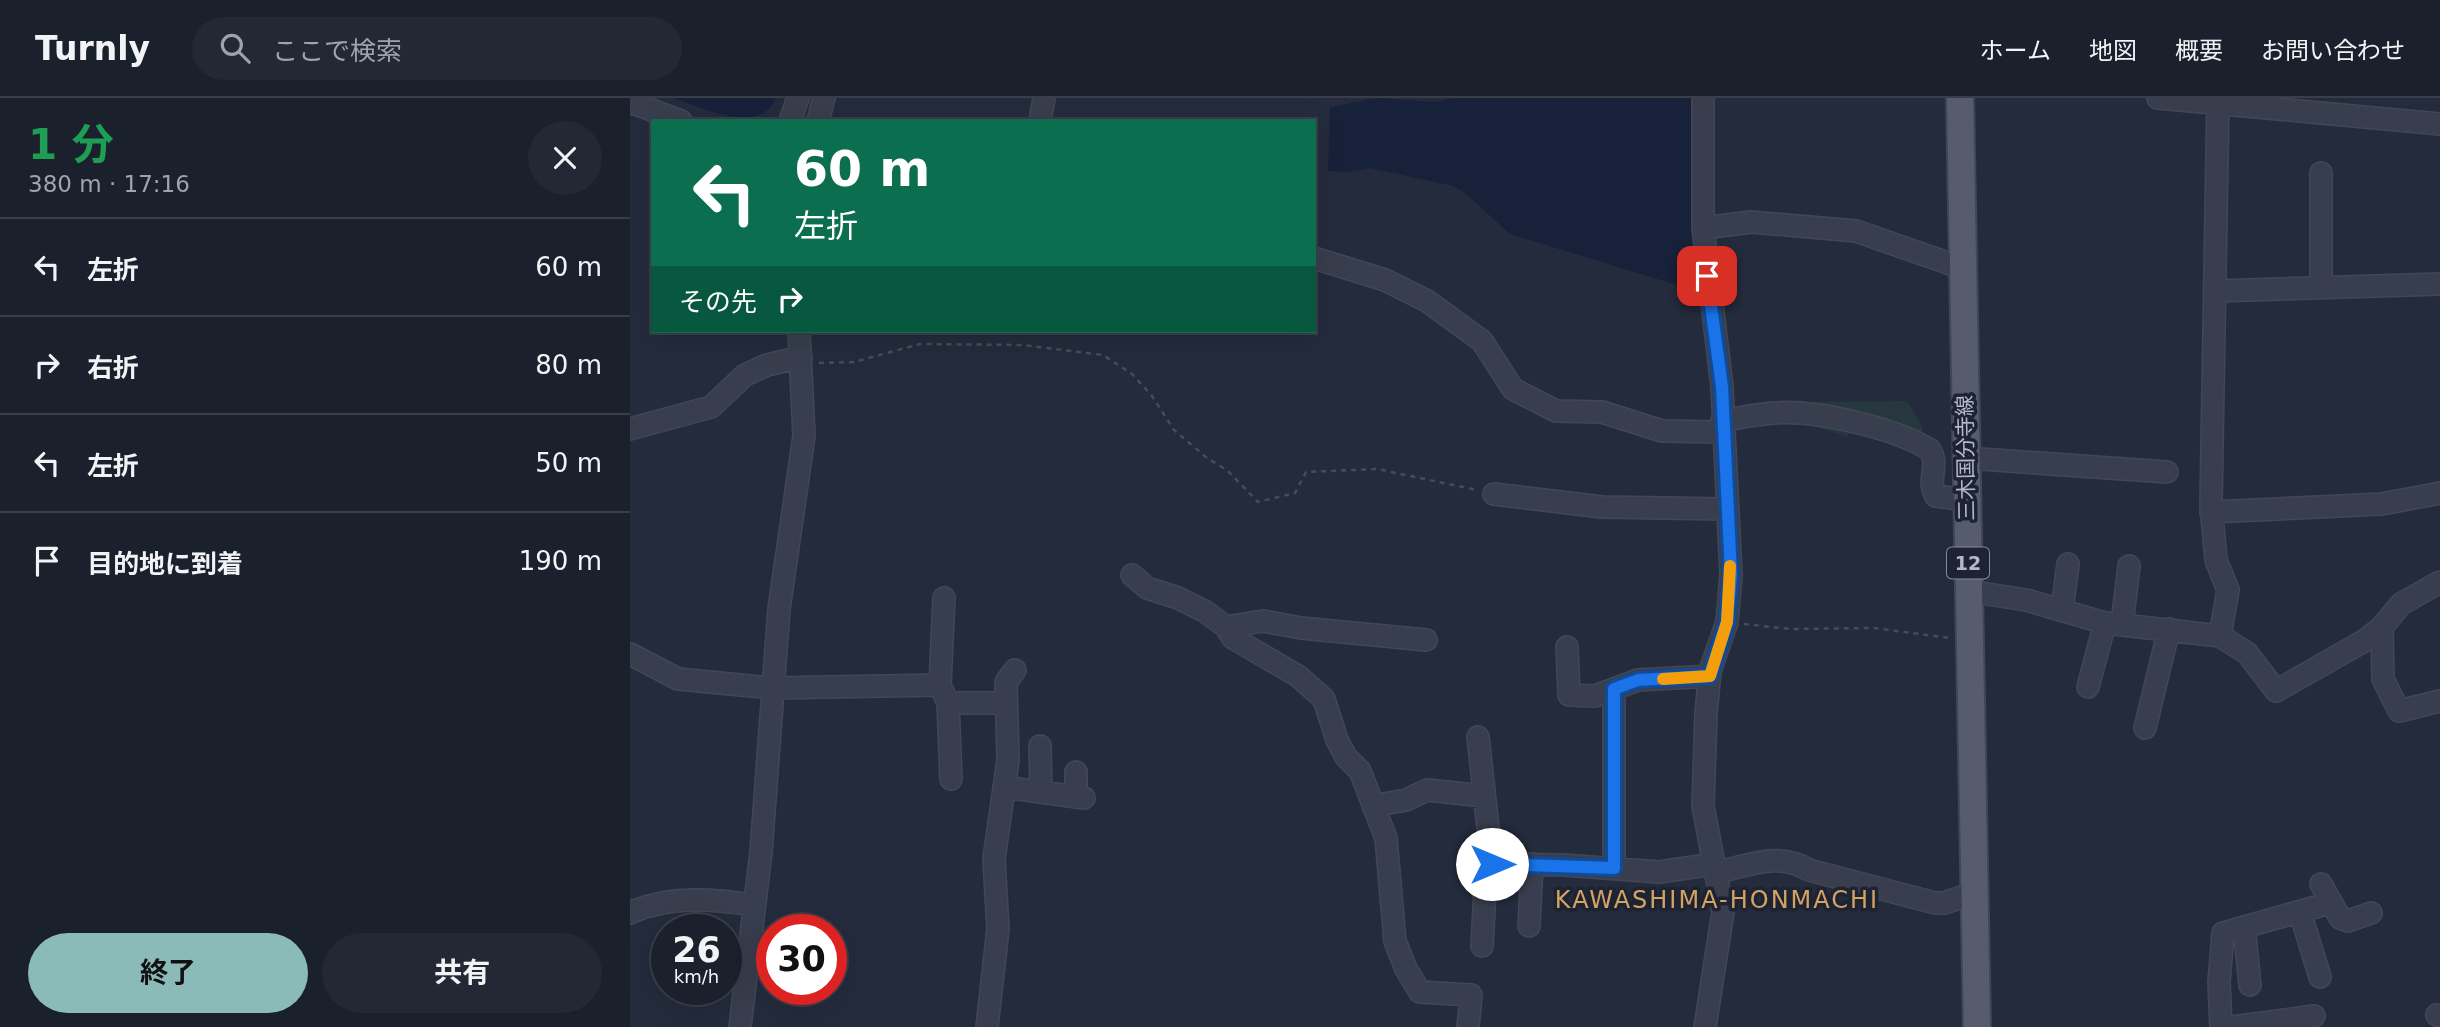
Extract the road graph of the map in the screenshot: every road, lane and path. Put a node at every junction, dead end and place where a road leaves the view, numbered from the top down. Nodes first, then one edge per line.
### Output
1 (798, 98) edge
2 (824, 98) edge
3 (1044, 98) edge
4 (1703, 98) edge
5 (1959, 98) edge
6 (2158, 98) edge
7 (2218, 101) edge
8 (630, 102) edge
9 (676, 119) edge
10 (791, 119) edge
11 (819, 119) edge
12 (1040, 119) edge
13 (2440, 124) edge
14 (2321, 173) dead end
15 (1703, 228) junction
16 (1316, 259) edge
17 (1962, 268) junction
18 (2440, 284) edge
19 (2321, 288) junction
20 (2216, 291) junction
21 (799, 333) edge
22 (802, 360) junction
23 (1722, 426) junction
24 (630, 429) edge
25 (1966, 458) junction
26 (2167, 472) dead end
27 (2440, 493) edge
28 (1494, 494) joint
29 (1967, 500) junction
30 (1726, 509) junction
31 (2211, 512) junction
32 (2068, 564) dead end
33 (2129, 566) dead end
34 (1132, 575) dead end
35 (2440, 582) edge
36 (1968, 592) junction
37 (944, 598) dead end
38 (2062, 610) junction
39 (1727, 622) junction
40 (2114, 624) junction
41 (1226, 627) junction
42 (2382, 627) junction
43 (2169, 629) junction
44 (2220, 636) junction
45 (1969, 637) junction
46 (1426, 640) dead end
47 (1567, 647) dead end
48 (630, 654) edge
49 (1015, 670) dead end
50 (1710, 676) junction
51 (2088, 687) dead end
52 (772, 688) junction
53 (1614, 689) junction
54 (944, 694) junction
55 (2440, 701) edge
56 (1005, 703) junction
57 (2145, 728) dead end
58 (1478, 737) dead end
59 (1040, 746) dead end
60 (1076, 772) dead end
61 (951, 779) dead end
62 (1004, 787) junction
63 (1041, 792) junction
64 (1484, 796) junction
65 (1373, 806) junction
66 (1492, 864) junction
67 (1532, 864) junction
68 (1614, 868) junction
69 (1716, 868) junction
70 (1974, 893) junction
71 (754, 905) junction
72 (2300, 912) junction
73 (630, 913) edge
74 (2371, 913) dead end
75 (1529, 926) dead end
76 (2244, 927) junction
77 (1482, 946) dead end
78 (2320, 977) dead end
79 (2250, 985) dead end
80 (2314, 1016) dead end
81 (740, 1027) edge
82 (987, 1027) edge
83 (1468, 1027) edge
84 (1705, 1027) edge
85 (1976, 1027) edge
86 (2221, 1027) edge
87 (2232, 1027) edge

1 - 10 street
2 - 11 street
3 - 12 street
4 - 15 street
5 - 17 main road, 三木国分寺線 / 12
6 - 7 street
7 - 13 street
7 - 20 street
8 - 9 street
14 - 19 street
15 - 17 street
15 - 23 street
16 - 23 street
17 - 25 main road, 三木国分寺線 / 12
18 - 19 street
19 - 20 street
20 - 31 street
21 - 22 street
22 - 24 street
22 - 28 path
22 - 52 street
23 - 29 street
23 - 30 street
25 - 26 street
25 - 29 main road, 三木国分寺線 / 12
27 - 31 street
28 - 30 street
29 - 36 main road, 三木国分寺線 / 12
30 - 39 street
31 - 44 street
32 - 38 street
33 - 40 street
34 - 41 street
35 - 42 street
36 - 38 street
36 - 45 main road, 三木国分寺線 / 12
37 - 54 street
38 - 40 street
39 - 45 path
39 - 50 street
40 - 43 street
40 - 51 street
41 - 46 street
41 - 65 street
42 - 44 street
42 - 55 street
43 - 44 street
43 - 57 street
45 - 70 main road, 三木国分寺線 / 12
47 - 53 street
48 - 52 street
49 - 56 street
50 - 53 street
50 - 69 street
52 - 54 street
52 - 71 street
53 - 68 street
54 - 56 street
54 - 61 street
56 - 62 street
58 - 64 street
59 - 63 street
60 - 63 street
62 - 63 street
62 - 82 street
64 - 65 street
64 - 66 street
65 - 83 street
66 - 67 street
66 - 77 street
67 - 68 street
67 - 75 street
68 - 69 street
69 - 70 street
69 - 84 street
70 - 85 main road, 三木国分寺線 / 12
71 - 73 street
71 - 81 street
72 - 74 street
72 - 76 street
72 - 78 street
76 - 79 street
76 - 86 street
80 - 87 street

